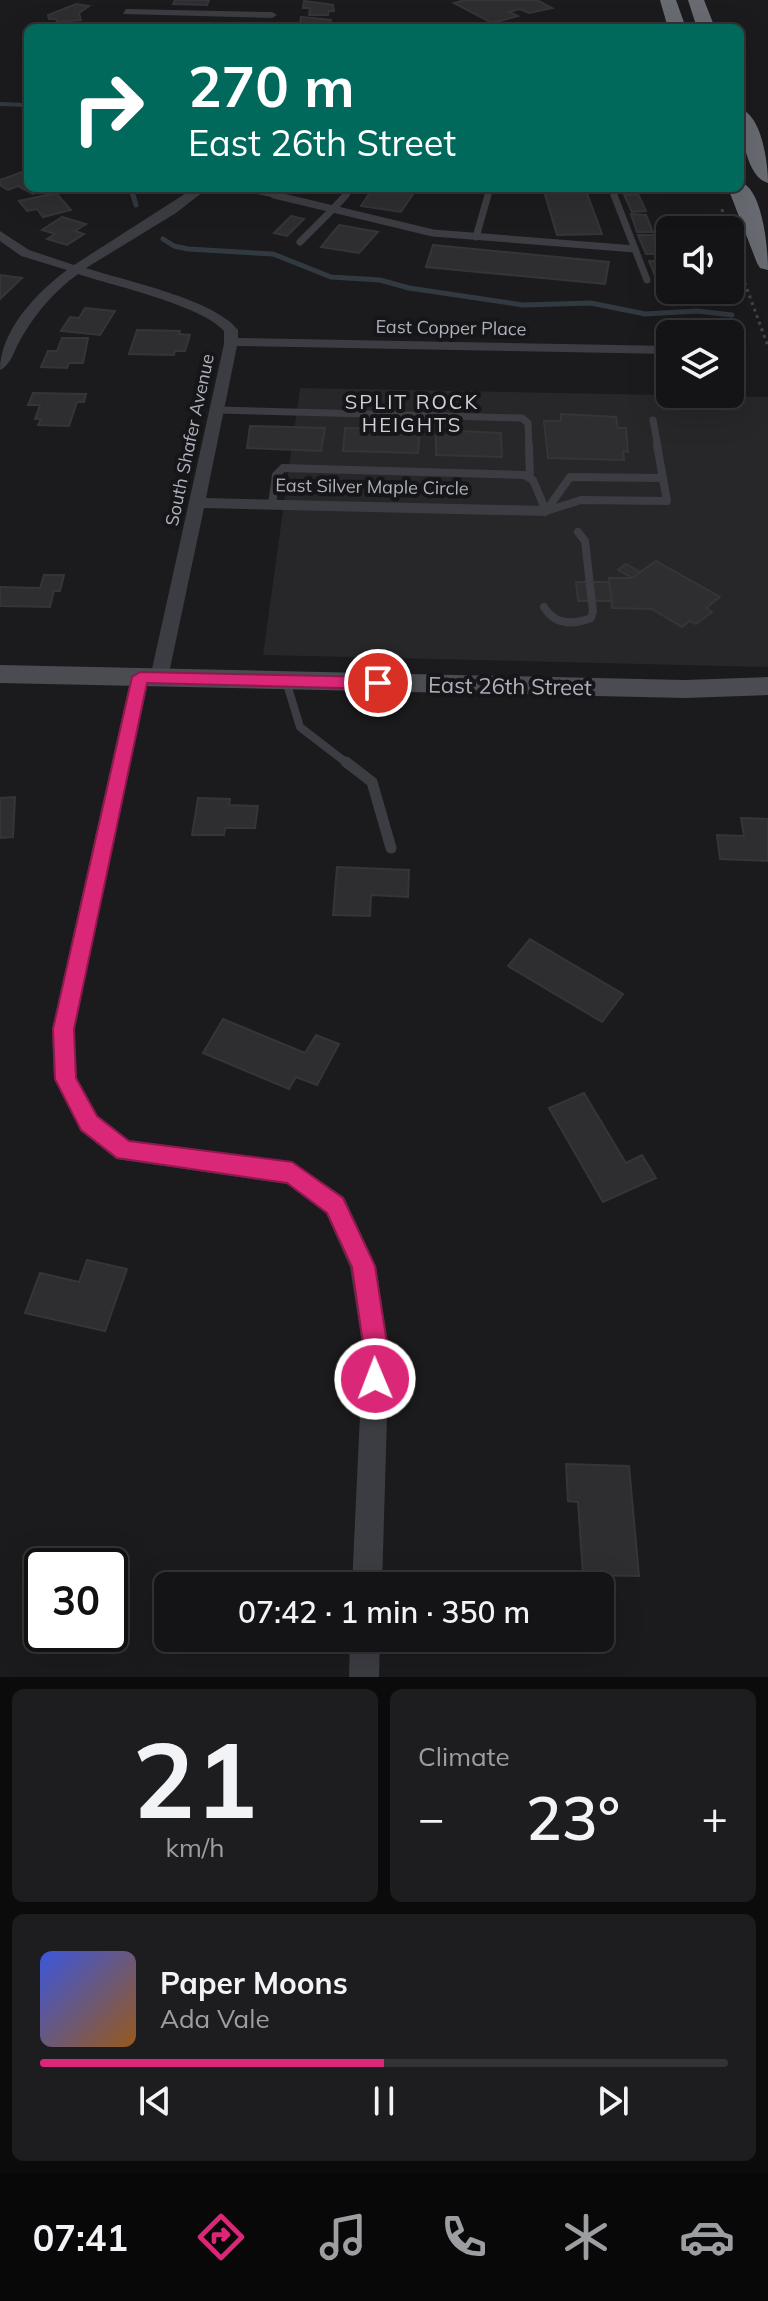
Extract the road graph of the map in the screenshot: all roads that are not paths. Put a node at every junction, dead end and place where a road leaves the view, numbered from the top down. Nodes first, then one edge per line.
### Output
1 (276, 0) edge
2 (668, 0) edge
3 (696, 0) edge
4 (126, 12) dead end
5 (272, 15) junction
6 (270, 24) edge
7 (676, 24) edge
8 (705, 24) edge
9 (744, 124) edge
10 (768, 177) edge
11 (196, 192) edge
12 (259, 192) edge
13 (349, 192) edge
14 (613, 192) edge
15 (741, 192) edge
16 (488, 194) dead end
17 (333, 209) junction
18 (0, 235) edge
19 (476, 237) junction
20 (300, 242) dead end
21 (635, 249) junction
22 (768, 263) edge
23 (74, 269) junction
24 (647, 280) dead end
25 (231, 342) junction
26 (656, 350) edge
27 (0, 366) edge
28 (217, 410) junction
29 (653, 420) dead end
30 (530, 478) junction
31 (663, 478) junction
32 (197, 503) junction
33 (272, 504) junction
34 (546, 511) junction
35 (578, 532) dead end
36 (544, 607) dead end
37 (0, 674) edge
38 (150, 678) junction
39 (286, 681) junction
40 (768, 686) edge
41 (685, 689) junction
42 (768, 699) edge
43 (391, 848) dead end
44 (368, 1572) edge
45 (365, 1652) edge
46 (364, 1677) edge

1 - 5 street
2 - 7 highway
3 - 8 highway
4 - 5 street
5 - 6 street
9 - 10 highway
11 - 23 street
12 - 17 lane
13 - 17 lane
14 - 21 lane
15 - 22 highway
16 - 19 lane
17 - 19 lane
17 - 20 lane
18 - 23 street, South Shafer Avenue
19 - 21 lane
21 - 24 lane
23 - 25 street, South Shafer Avenue
23 - 27 street
25 - 26 street, East Copper Place
25 - 28 street, South Shafer Avenue
28 - 30 lane
28 - 32 street, South Shafer Avenue
29 - 31 lane
30 - 33 lane
30 - 34 lane
31 - 34 lane
31 - 34 lane
32 - 33 street, East Silver Maple Circle
32 - 38 street, South Shafer Avenue
33 - 34 street, East Silver Maple Circle
35 - 36 lane
37 - 38 main road, East 26th Street
38 - 39 main road, East 26th Street
38 - 44 street, South Shafer Avenue
39 - 41 main road, East 26th Street
39 - 43 lane
40 - 41 main road, East 26th Street
41 - 42 main road, East 26th Street
45 - 46 street

